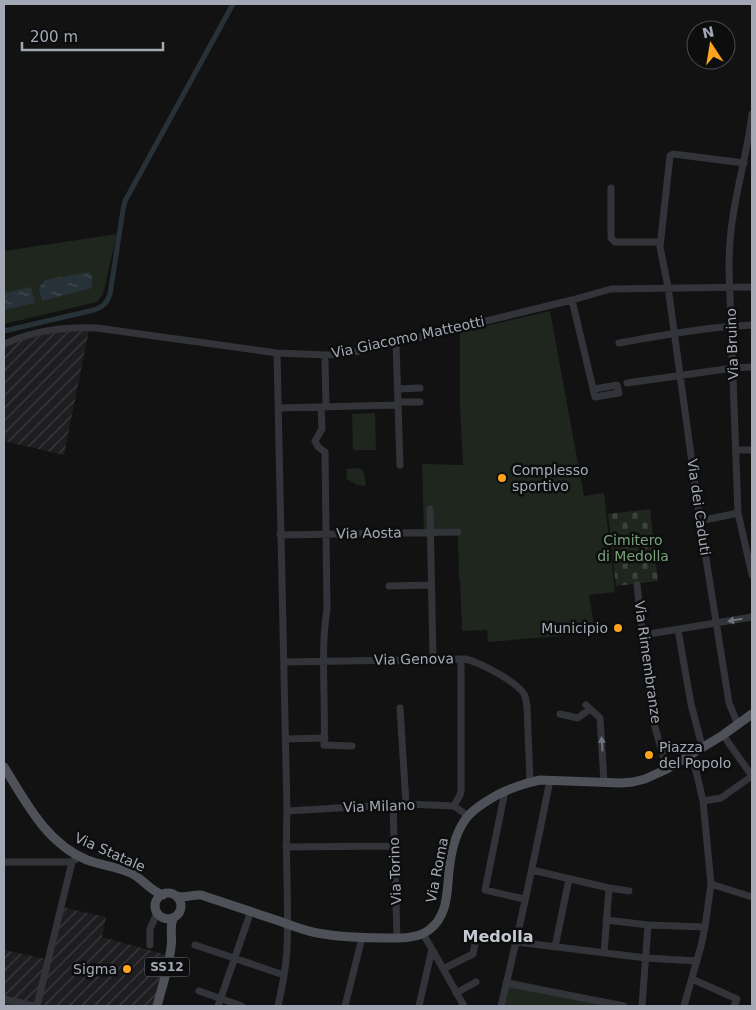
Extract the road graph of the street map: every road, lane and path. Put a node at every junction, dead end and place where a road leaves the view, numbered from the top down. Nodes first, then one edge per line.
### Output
1 (752, 114) edge
2 (751, 138) edge
3 (744, 163) junction
4 (611, 188) dead end
5 (660, 242) junction
6 (752, 287) edge
7 (668, 288) junction
8 (730, 288) junction
9 (572, 300) junction
10 (752, 325) edge
11 (732, 326) junction
12 (674, 334) junction
13 (396, 343) junction
14 (619, 343) dead end
15 (4, 344) edge
16 (277, 353) junction
17 (325, 361) dead end
18 (752, 367) edge
19 (733, 368) junction
20 (680, 375) junction
21 (627, 383) dead end
22 (420, 388) dead end
23 (397, 389) junction
24 (594, 389) dead end
25 (420, 402) dead end
26 (398, 404) junction
27 (324, 407) junction
28 (278, 408) junction
29 (736, 450) junction
30 (752, 450) edge
31 (400, 465) dead end
32 (430, 509) dead end
33 (738, 513) junction
34 (700, 521) junction
35 (458, 532) dead end
36 (430, 533) junction
37 (327, 534) junction
38 (280, 535) junction
39 (752, 575) edge
40 (431, 585) junction
41 (637, 585) dead end
42 (389, 586) dead end
43 (752, 617) edge
44 (717, 623) junction
45 (678, 630) junction
46 (643, 635) junction
47 (432, 659) junction
48 (460, 659) junction
49 (324, 661) junction
50 (284, 662) junction
51 (400, 708) dead end
52 (560, 714) dead end
53 (752, 714) edge
54 (738, 725) junction
55 (723, 735) junction
56 (325, 738) junction
57 (285, 739) junction
58 (352, 746) dead end
59 (703, 747) junction
60 (690, 756) junction
61 (4, 767) edge
62 (667, 768) junction
63 (752, 776) edge
64 (550, 780) junction
65 (530, 782) junction
66 (604, 782) junction
67 (505, 791) junction
68 (703, 802) junction
69 (393, 804) junction
70 (406, 804) junction
71 (454, 806) junction
72 (286, 811) junction
73 (468, 816) junction
74 (394, 846) junction
75 (286, 847) junction
76 (80, 856) junction
77 (4, 862) edge
78 (72, 862) junction
79 (532, 870) junction
80 (569, 879) junction
81 (711, 884) junction
82 (609, 888) junction
83 (629, 891) dead end
84 (752, 897) edge
85 (160, 898) junction
86 (524, 899) junction
87 (179, 900) junction
88 (251, 911) junction
89 (166, 920) junction
90 (606, 920) junction
91 (287, 924) junction
92 (648, 925) junction
93 (705, 927) junction
94 (423, 934) junction
95 (477, 934) dead end
96 (362, 938) junction
97 (397, 938) junction
98 (516, 942) junction
99 (150, 945) dead end
100 (195, 945) dead end
101 (555, 947) junction
102 (432, 949) junction
103 (604, 953) junction
104 (646, 958) junction
105 (234, 959) junction
106 (697, 961) junction
107 (443, 969) junction
108 (284, 975) junction
109 (692, 979) junction
110 (476, 982) dead end
111 (506, 983) junction
112 (199, 991) dead end
113 (456, 993) junction
114 (4, 999) edge
115 (219, 1003) edge
116 (36, 1006) edge
117 (157, 1006) edge
118 (242, 1006) edge
119 (278, 1006) edge
120 (346, 1006) edge
121 (419, 1006) edge
122 (464, 1006) edge
123 (501, 1006) edge
124 (624, 1006) edge
125 (642, 1006) edge
126 (684, 1006) edge
127 (734, 1006) edge

1 - 2 street, Via Bruino
2 - 3 street, Via Bruino
3 - 5 street, Via dei Caduti
3 - 8 street, Via Bruino
4 - 5 street
5 - 7 street, Via dei Caduti
6 - 8 street, Via Giacomo Matteotti
7 - 8 street, Via Giacomo Matteotti
7 - 9 street, Via Giacomo Matteotti
7 - 12 street, Via dei Caduti
8 - 11 street, Via Bruino
9 - 13 street, Via Giacomo Matteotti
9 - 24 street
10 - 11 street
11 - 12 street
11 - 19 street, Via Bruino
12 - 14 street
12 - 20 street, Via dei Caduti
13 - 16 street, Via Giacomo Matteotti
13 - 23 street
15 - 16 street, Via Giacomo Matteotti
16 - 28 street
17 - 27 street
18 - 19 street
19 - 20 street
19 - 29 street, Via Bruino
20 - 21 street
20 - 34 street, Via dei Caduti
22 - 23 street
23 - 26 street
25 - 26 street
26 - 27 street
26 - 31 street
27 - 28 street
27 - 37 street
28 - 38 street
29 - 30 street
29 - 33 street, Via Bruino
32 - 36 street
33 - 34 street
33 - 39 street, Via Bruino
34 - 44 street, Via dei Caduti
35 - 36 street, Via Aosta
36 - 37 street, Via Aosta
36 - 40 street
37 - 38 street, Via Aosta
37 - 49 street
38 - 50 street
40 - 42 street
40 - 47 street
41 - 46 street, Via Rimembranze
43 -> 44 street
44 - 45 street
44 - 54 street, Via dei Caduti
45 - 46 street
45 - 59 street
46 - 62 street, Via Rimembranze
47 - 48 street, Via Genova
47 - 49 street, Via Genova
48 - 65 street, Via Genova
48 - 71 street
49 - 50 street, Via Genova
49 - 56 street
50 - 57 street
51 - 70 street
66 -> 52 street
53 - 54 main road, Via Roma
54 - 55 main road, Via Roma
55 - 59 main road, Via Roma
55 - 63 street
56 - 57 street
56 - 58 street
57 - 72 street
59 - 60 main road, Via Roma
60 - 62 main road, Via Roma
60 - 68 street
61 - 76 main road, Via Statale
62 - 66 main road, Via Roma
63 - 68 street
64 - 65 main road, Via Roma
64 - 66 main road, Via Roma
64 - 79 street
65 - 67 main road, Via Roma
67 - 73 main road, Via Roma
67 - 86 street
68 - 81 street
69 - 70 street, Via Milano
69 - 72 street, Via Milano
69 - 74 street, Via Torino
70 - 71 street, Via Milano
71 - 73 street
72 - 75 street
73 - 94 main road, Via Roma
74 - 75 street
74 - 97 street, Via Torino
75 - 91 street
76 - 78 street
76 - 85 main road, Via Statale
77 - 78 street
78 - 116 street
79 - 80 street
79 - 86 street
80 - 82 street
80 - 101 street
81 - 84 street
81 - 93 street
82 - 83 street
82 - 90 street
85 - 87 main road
85 - 89 main road
86 - 98 street
87 - 88 main road
87 - 89 main road
88 - 91 main road
88 - 105 street
89 - 99 street
89 - 117 main road, SS12
90 - 92 street
90 - 103 street
91 - 96 main road
91 - 108 street
92 - 93 street
92 - 104 street
93 - 106 street
94 - 97 main road
94 - 102 street
95 - 107 street
96 - 97 main road
96 - 120 street
98 - 101 street
98 - 111 street
100 - 105 street
101 - 103 street
102 - 107 street
102 - 121 street
103 - 104 street
104 - 106 street
104 - 125 street
105 - 108 street
105 - 115 street
106 - 109 street
107 - 113 street
108 - 119 street
109 - 126 street
109 - 127 street
110 - 113 street
111 - 123 street
111 - 124 street
112 - 115 street
113 - 122 street
114 - 116 street
115 - 118 street

